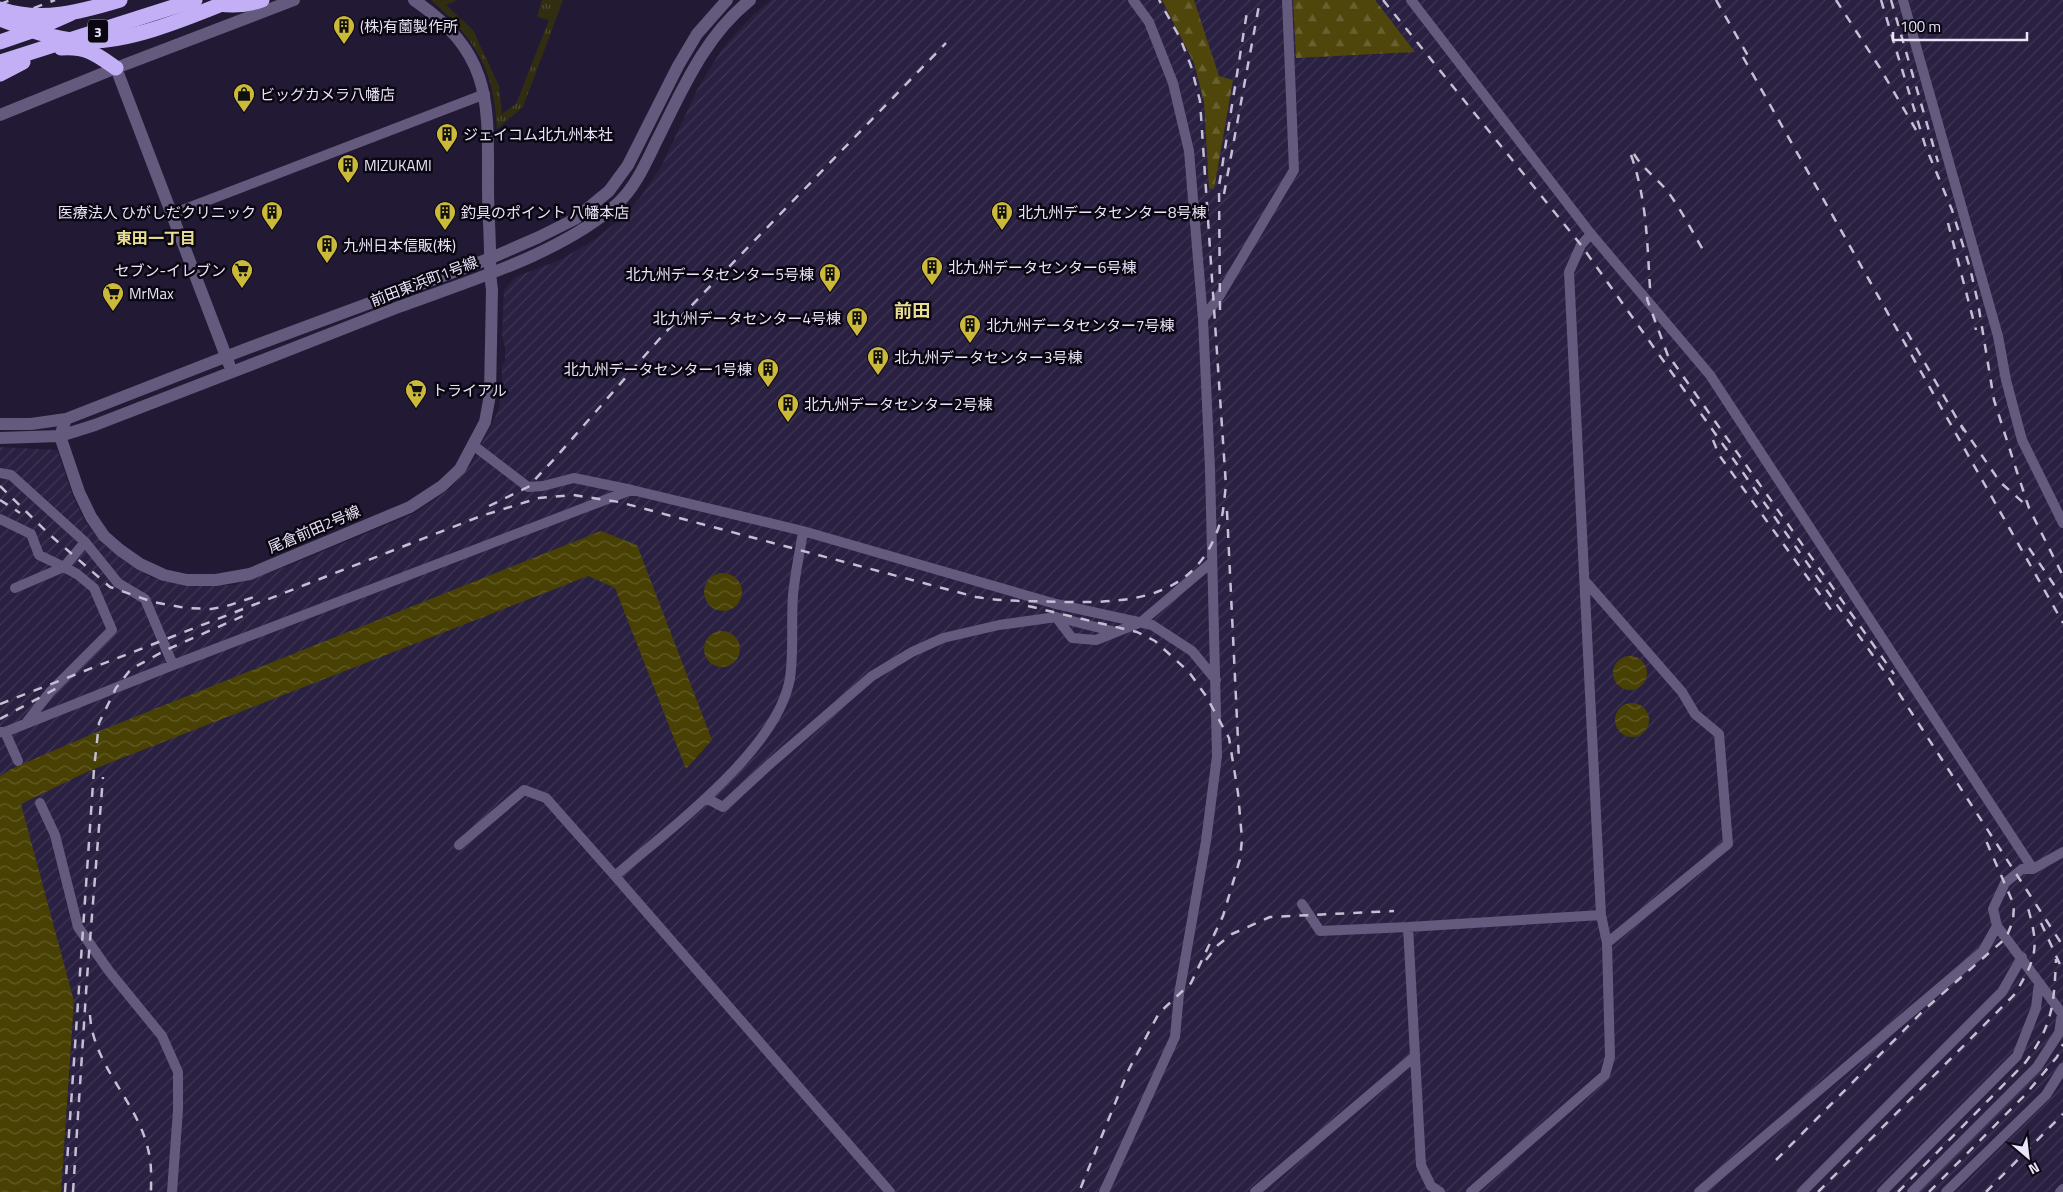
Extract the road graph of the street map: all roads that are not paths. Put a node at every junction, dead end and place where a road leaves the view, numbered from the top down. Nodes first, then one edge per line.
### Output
1 (97, 0) edge
2 (120, 0) edge
3 (163, 0) edge
4 (195, 0) edge
5 (232, 0) edge
6 (262, 0) edge
7 (294, 0) edge
8 (414, 0) edge
9 (727, 0) edge
10 (750, 0) edge
11 (1133, 0) edge
12 (1287, 0) edge
13 (1411, 0) edge
14 (1903, 0) edge
15 (215, 4) dead end
16 (0, 9) edge
17 (0, 20) edge
18 (0, 42) edge
19 (0, 52) edge
20 (0, 62) edge
21 (116, 68) junction
22 (0, 74) edge
23 (485, 94) junction
24 (0, 115) edge
25 (172, 214) junction
26 (1591, 234) junction
27 (490, 258) junction
28 (490, 273) junction
29 (1204, 319) junction
30 (226, 357) junction
31 (232, 372) junction
32 (66, 419) junction
33 (0, 424) edge
34 (60, 436) junction
35 (0, 438) edge
36 (473, 445) junction
37 (0, 473) edge
38 (632, 490) junction
39 (0, 519) edge
40 (2063, 523) edge
41 (803, 531) junction
42 (85, 542) junction
43 (1212, 562) junction
44 (64, 568) junction
45 (1586, 582) junction
46 (15, 588) dead end
47 (1056, 617) junction
48 (1141, 622) junction
49 (1116, 632) junction
50 (173, 666) junction
51 (1216, 680) junction
52 (25, 724) junction
53 (3, 732) edge
54 (18, 761) dead end
55 (706, 798) junction
56 (40, 803) dead end
57 (459, 845) dead end
58 (2063, 852) edge
59 (2034, 869) junction
60 (614, 876) junction
61 (1302, 904) dead end
62 (1602, 915) junction
63 (1997, 926) junction
64 (1408, 928) junction
65 (1607, 943) junction
66 (2022, 957) junction
67 (2039, 983) junction
68 (2063, 1014) edge
69 (1414, 1057) junction
70 (2063, 1068) edge
71 (2063, 1189) edge
72 (172, 1192) edge
73 (890, 1192) edge
74 (1104, 1192) edge
75 (1255, 1192) edge
76 (1440, 1192) edge
77 (1471, 1192) edge
78 (1699, 1192) edge
79 (1802, 1192) edge
80 (1882, 1192) edge
81 (1912, 1192) edge
82 (1946, 1192) edge
83 (2060, 1192) edge

1 - 18 highway
2 - 16 highway, bridge
3 - 19 highway, 3
4 - 20 highway, 3
5 - 17 highway, bridge
6 - 15 highway
7 - 21 street
8 - 23 street, 尾倉前田2号線
9 - 27 street, 前田東浜町1号線
10 - 28 street, 前田東浜町1号線
11 - 29 street
12 - 29 street
13 - 26 street
14 - 40 street
21 - 22 highway
21 - 24 street
21 - 25 street
23 - 25 street
23 - 27 street, 尾倉前田2号線
25 - 30 street
26 - 45 street
26 - 59 street
27 - 28 street, 尾倉前田2号線
27 - 30 street, 前田東浜町1号線
28 - 31 street, 前田東浜町1号線
28 - 36 street, 尾倉前田2号線
29 - 43 street
30 - 31 street
30 - 32 street, 前田東浜町1号線
31 - 34 street, 前田東浜町1号線
32 - 33 street, 前田東浜町1号線
32 - 34 street
34 - 35 street, 前田東浜町1号線
34 - 36 street, 尾倉前田2号線
36 - 38 street
37 - 42 street
38 - 41 street
38 - 50 street
39 - 44 street
41 - 48 street
41 - 55 street
42 - 44 street
42 - 50 street
43 - 48 street
43 - 51 street
44 - 46 street
44 - 52 street
45 - 62 street
45 - 65 street
47 - 49 street
47 - 49 street
47 - 55 street
48 - 49 street
48 - 51 street
50 - 52 street
51 - 74 street
52 - 53 street
53 - 54 street
55 - 60 street
56 - 72 street
57 - 60 street
58 - 59 street
59 - 63 street
60 - 73 street
61 - 64 street
62 - 64 street
62 - 65 street
63 - 66 street
63 - 78 street
64 - 69 street
65 - 77 street
66 - 67 street
66 - 79 street
67 - 68 street
67 - 80 street
68 - 81 street
69 - 75 street
69 - 76 street
70 - 82 street
71 - 83 street

